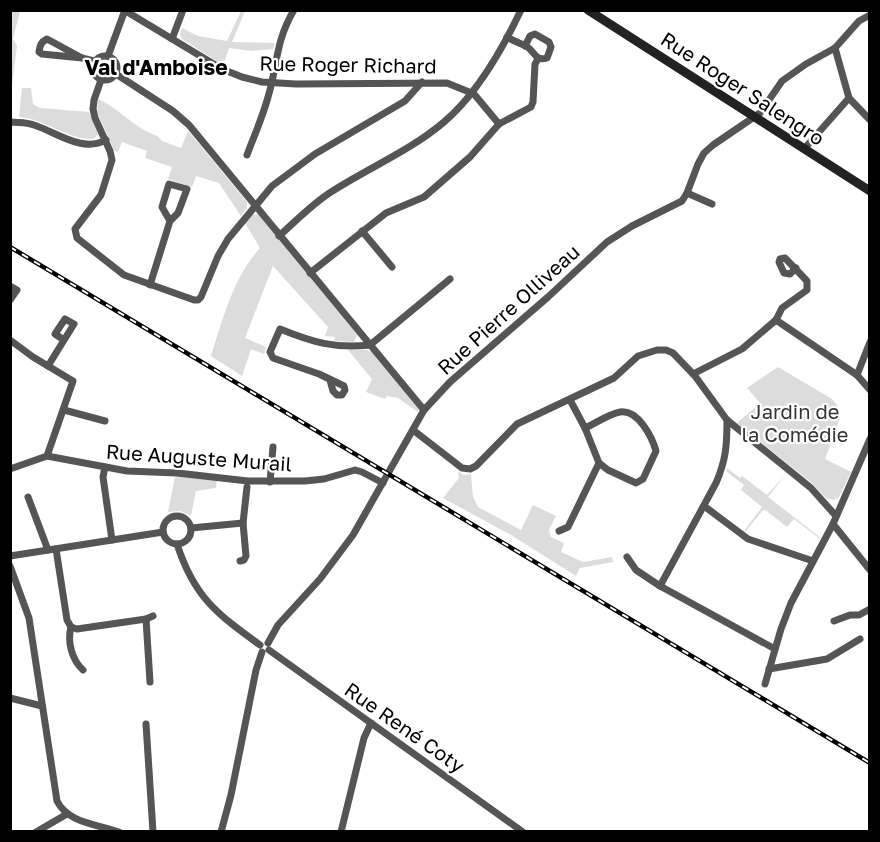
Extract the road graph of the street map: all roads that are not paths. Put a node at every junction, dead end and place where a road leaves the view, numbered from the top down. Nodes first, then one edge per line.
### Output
1 (183, 10) edge
2 (294, 10) edge
3 (125, 11) edge
4 (521, 11) edge
5 (594, 12) edge
6 (870, 15) edge
7 (507, 37) junction
8 (172, 39) junction
9 (525, 45) junction
10 (835, 48) junction
11 (108, 56) junction
12 (82, 58) junction
13 (538, 59) junction
14 (94, 61) junction
15 (116, 74) junction
16 (101, 80) junction
17 (422, 82) junction
18 (272, 83) junction
19 (471, 93) junction
20 (849, 98) junction
21 (754, 116) junction
22 (870, 120) edge
23 (10, 122) edge
24 (499, 124) junction
25 (105, 140) junction
26 (804, 149) junction
27 (247, 155) dead end
28 (870, 191) edge
29 (687, 193) junction
30 (712, 204) dead end
31 (255, 205) junction
32 (170, 221) junction
33 (362, 231) junction
34 (279, 236) junction
35 (392, 267) dead end
36 (796, 268) dead end
37 (310, 273) junction
38 (450, 279) dead end
39 (150, 285) junction
40 (10, 286) edge
41 (10, 300) edge
42 (776, 320) junction
43 (10, 340) edge
44 (64, 340) dead end
45 (870, 342) edge
46 (370, 345) junction
47 (48, 366) junction
48 (693, 374) junction
49 (857, 375) junction
50 (330, 380) dead end
51 (870, 390) edge
52 (570, 399) junction
53 (424, 410) junction
54 (64, 411) junction
55 (727, 420) junction
56 (105, 421) dead end
57 (585, 428) junction
58 (413, 430) junction
59 (870, 439) edge
60 (273, 447) dead end
61 (47, 456) junction
62 (599, 463) junction
63 (105, 467) junction
64 (10, 469) edge
65 (270, 482) junction
66 (384, 483) junction
67 (247, 487) dead end
68 (28, 497) dead end
69 (704, 506) junction
70 (835, 520) junction
71 (243, 523) junction
72 (191, 528) junction
73 (560, 531) dead end
74 (163, 532) junction
75 (112, 540) junction
76 (177, 544) junction
77 (52, 549) junction
78 (10, 556) edge
79 (627, 557) dead end
80 (240, 561) dead end
81 (813, 561) junction
82 (10, 566) edge
83 (870, 570) edge
84 (660, 586) junction
85 (870, 609) edge
86 (834, 621) dead end
87 (70, 627) junction
88 (860, 639) dead end
89 (265, 647) junction
90 (775, 649) junction
91 (769, 669) junction
92 (82, 670) dead end
93 (150, 682) dead end
94 (765, 684) dead end
95 (10, 698) edge
96 (42, 706) junction
97 (371, 723) junction
98 (147, 724) dead end
99 (67, 814) junction
100 (36, 831) edge
101 (119, 831) edge
102 (153, 831) edge
103 (221, 831) edge
104 (341, 831) edge
105 (523, 831) edge

1 - 8 street
2 - 18 street
3 - 8 street, Rue Roger Richard
3 - 11 street
4 - 7 street
5 - 21 main road, Rue Roger Salengro
6 - 10 street
7 - 9 street
7 - 19 street
8 - 18 street, Rue Roger Richard
9 - 13 street
9 - 13 street
10 - 20 street
10 - 21 street
11 - 14 street
11 - 15 street
12 - 12 street
12 - 14 street
13 - 24 street
14 - 16 street
15 - 16 street
15 - 31 street
16 - 25 street
17 - 18 street, Rue Roger Richard
17 - 19 street, Rue Roger Richard
17 - 31 street
18 - 27 street
19 - 24 street, Rue Roger Richard
19 - 34 street
20 - 22 street
20 - 26 street
21 - 26 main road, Rue Roger Salengro
21 - 29 street
23 - 25 street
24 - 33 street
25 - 39 street
26 - 28 main road, Rue Roger Salengro
29 - 30 street
29 - 53 street, Rue Pierre Olliveau
31 - 34 street
31 - 39 street
32 - 32 street
32 - 39 street
33 - 35 street
33 - 37 street
34 - 37 street
36 - 42 street
37 - 46 street
38 - 46 street
40 - 41 street
42 - 48 street
42 - 49 street
43 - 47 street
44 - 47 street
45 - 49 street
46 - 50 street
46 - 53 street
47 - 54 street
48 - 52 street
48 - 55 street
49 - 51 street
52 - 57 street
52 - 58 street
53 - 58 street, Rue Pierre Olliveau
54 - 56 street
54 - 61 street
55 - 69 street
55 - 70 street
57 - 62 street
57 - 62 street
58 - 66 street, Rue Pierre Olliveau
59 - 70 street
60 - 65 street
61 - 63 street, Rue Auguste Murail
61 - 64 street
62 - 73 street
63 - 65 street, Rue Auguste Murail
63 - 75 street
65 - 66 street, Rue Auguste Murail
66 - 89 street, Rue Pierre Olliveau
67 - 71 street
68 - 77 street
69 - 81 street
69 - 84 street
70 - 81 street
70 - 83 street
71 - 72 street
71 - 80 street
72 - 74 street
72 - 76 street
74 - 75 street
74 - 76 street
75 - 77 street
76 - 89 street, Rue René Coty
77 - 78 street
77 - 87 street
79 - 84 street
81 - 90 street
82 - 96 street
84 - 90 street
85 - 86 street
87 - 92 street
87 - 93 street
88 - 91 street
89 - 97 street, Rue René Coty
89 - 103 street, Rue Pierre Olliveau
90 - 91 street
91 - 94 street
95 - 96 street
96 - 99 street
97 - 104 street
97 - 105 street, Rue René Coty
98 - 102 street
99 - 100 street
99 - 101 street

